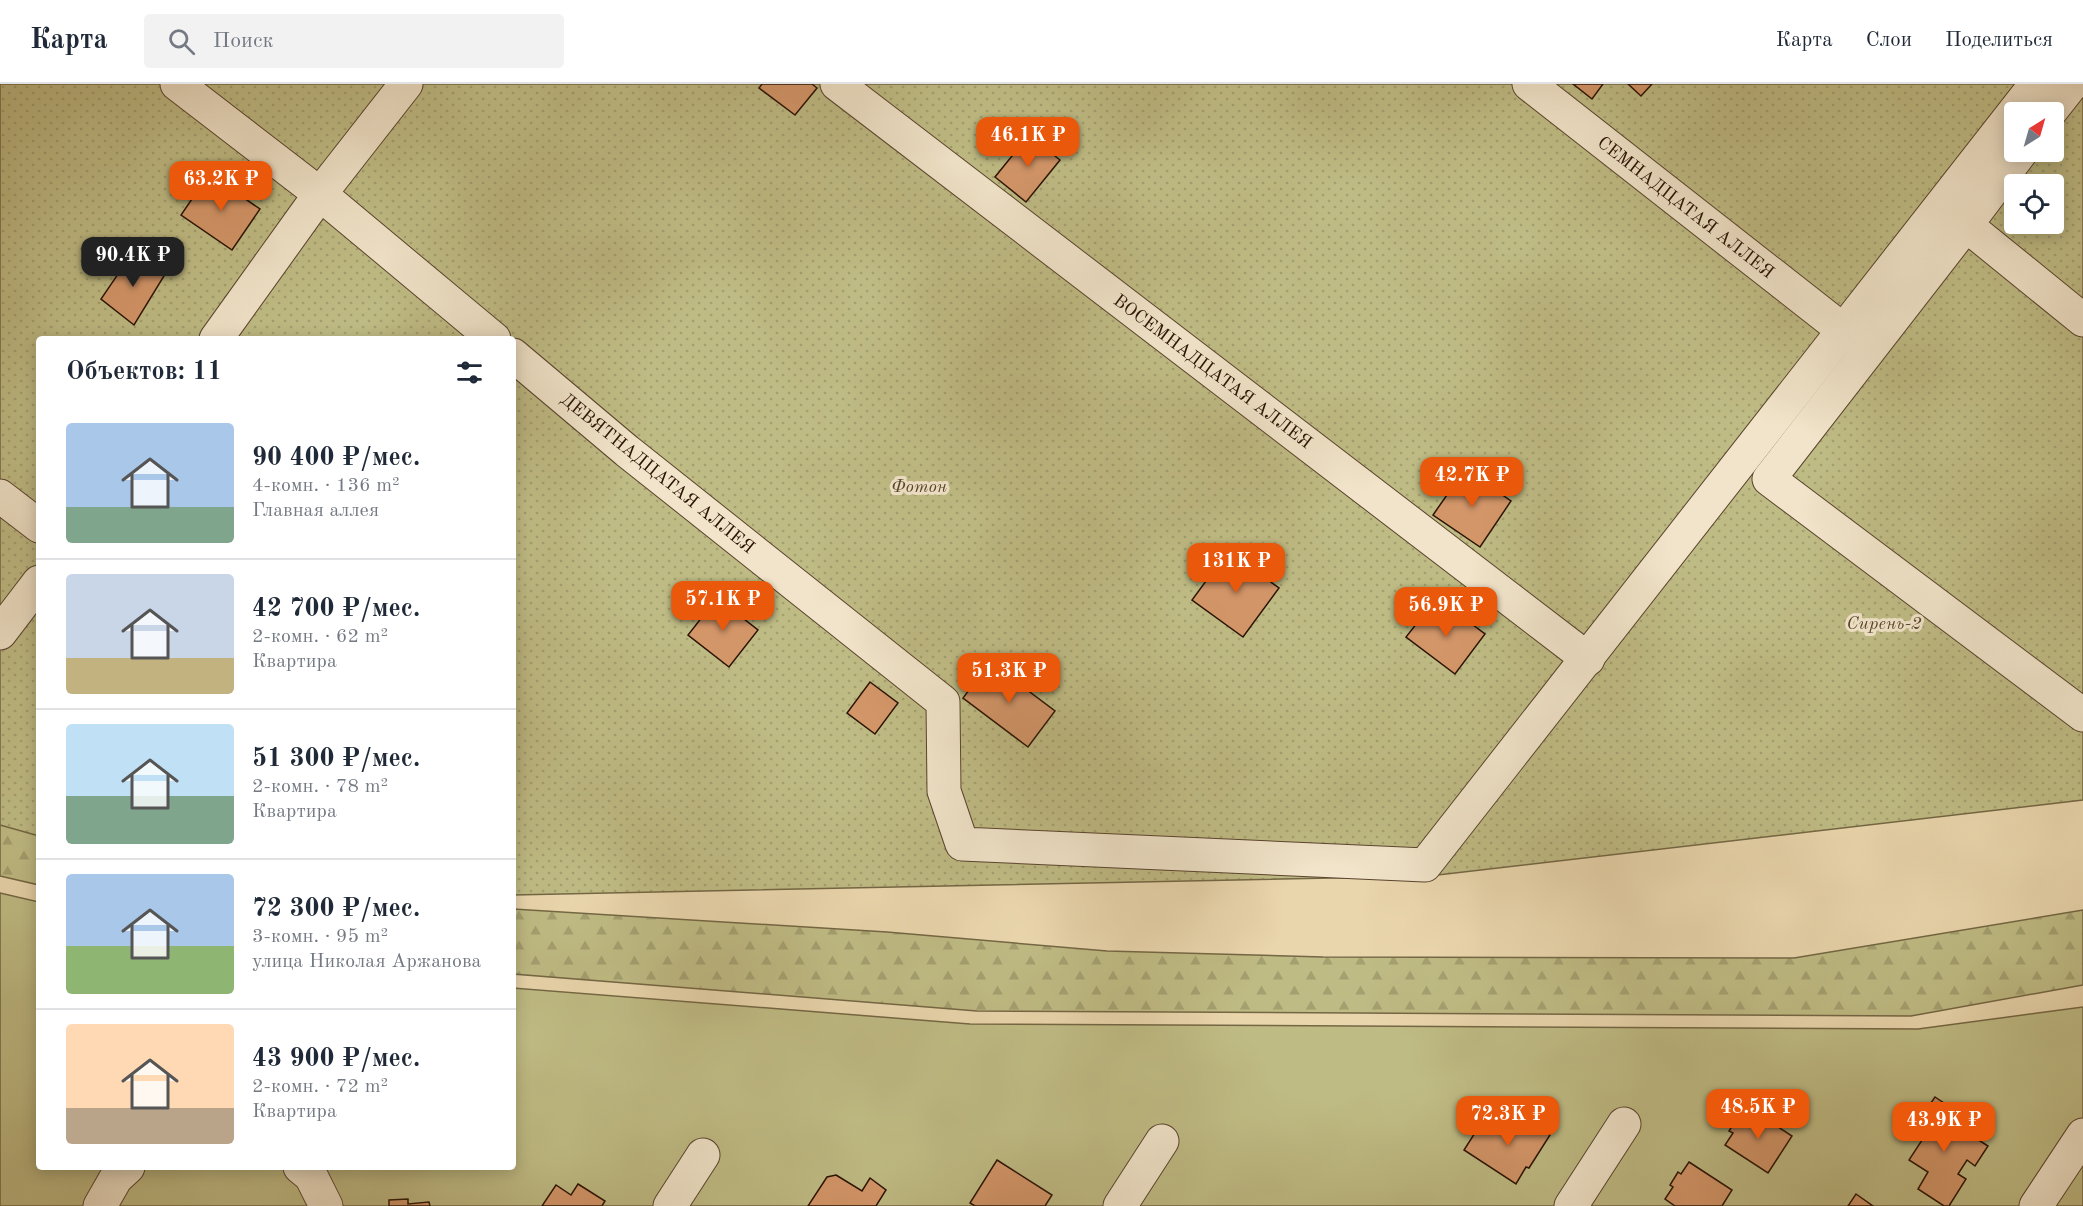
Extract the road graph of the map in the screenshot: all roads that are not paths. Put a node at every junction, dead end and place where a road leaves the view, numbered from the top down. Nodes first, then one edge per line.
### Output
1 (177, 84) edge
2 (406, 84) edge
3 (837, 84) edge
4 (1529, 84) edge
5 (2037, 84) edge
6 (2072, 84) edge
7 (2058, 102) edge
8 (2013, 162) edge
9 (320, 194) junction
10 (1966, 225) junction
11 (2083, 320) edge
12 (1843, 330) junction
13 (218, 336) edge
14 (490, 336) edge
15 (516, 358) edge
16 (0, 496) edge
17 (36, 524) edge
18 (36, 586) edge
19 (0, 633) edge
20 (1588, 659) junction
21 (2083, 715) edge
22 (1624, 1124) dead end
23 (2083, 1135) edge
24 (1162, 1141) dead end
25 (703, 1155) dead end
26 (125, 1170) edge
27 (304, 1170) edge
28 (100, 1206) edge
29 (326, 1206) edge
30 (670, 1206) edge
31 (1120, 1206) edge
32 (1571, 1206) edge
33 (2036, 1206) edge

1 - 9 street
2 - 9 street
3 - 20 street, ВОСЕМНАДЦАТАЯ АЛЛЕЯ
4 - 12 street, СЕМНАДЦАТАЯ АЛЛЕЯ
5 - 12 street
6 - 7 street
8 - 10 street
9 - 13 street
9 - 14 street
10 - 11 street
10 - 21 street
12 - 20 street
15 - 20 street, ДЕВЯТНАДЦАТАЯ АЛЛЕЯ
16 - 17 street
18 - 19 street
22 - 32 street
23 - 33 street
24 - 31 street
25 - 30 street
26 - 28 street
27 - 29 street

